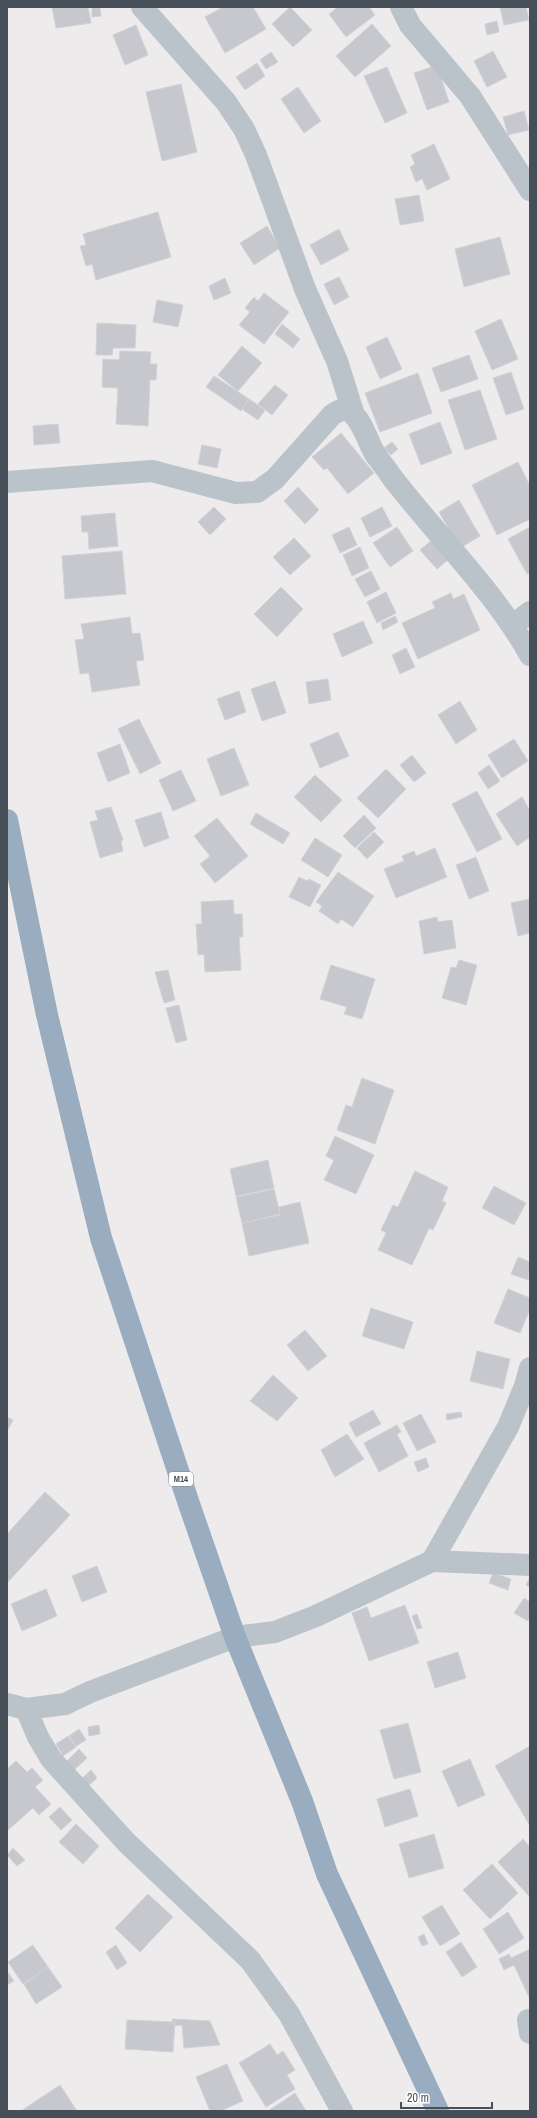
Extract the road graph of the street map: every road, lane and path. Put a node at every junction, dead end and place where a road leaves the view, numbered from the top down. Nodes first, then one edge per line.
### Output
1 (142, 7) edge
2 (401, 7) edge
3 (530, 190) edge
4 (354, 415) junction
5 (7, 482) edge
6 (530, 612) edge
7 (513, 625) junction
8 (530, 655) edge
9 (7, 820) edge
10 (530, 1368) edge
11 (432, 1561) junction
12 (530, 1565) edge
13 (235, 1637) junction
14 (16, 1707) edge
15 (342, 2111) edge
16 (438, 2111) edge

1 - 4 street
2 - 3 street
4 - 5 street
4 - 7 street
6 - 7 street
7 - 8 street
9 - 13 highway, M14
10 - 11 street
11 - 12 street
11 - 13 street
13 - 14 street
13 - 16 highway, M14
14 - 15 street

